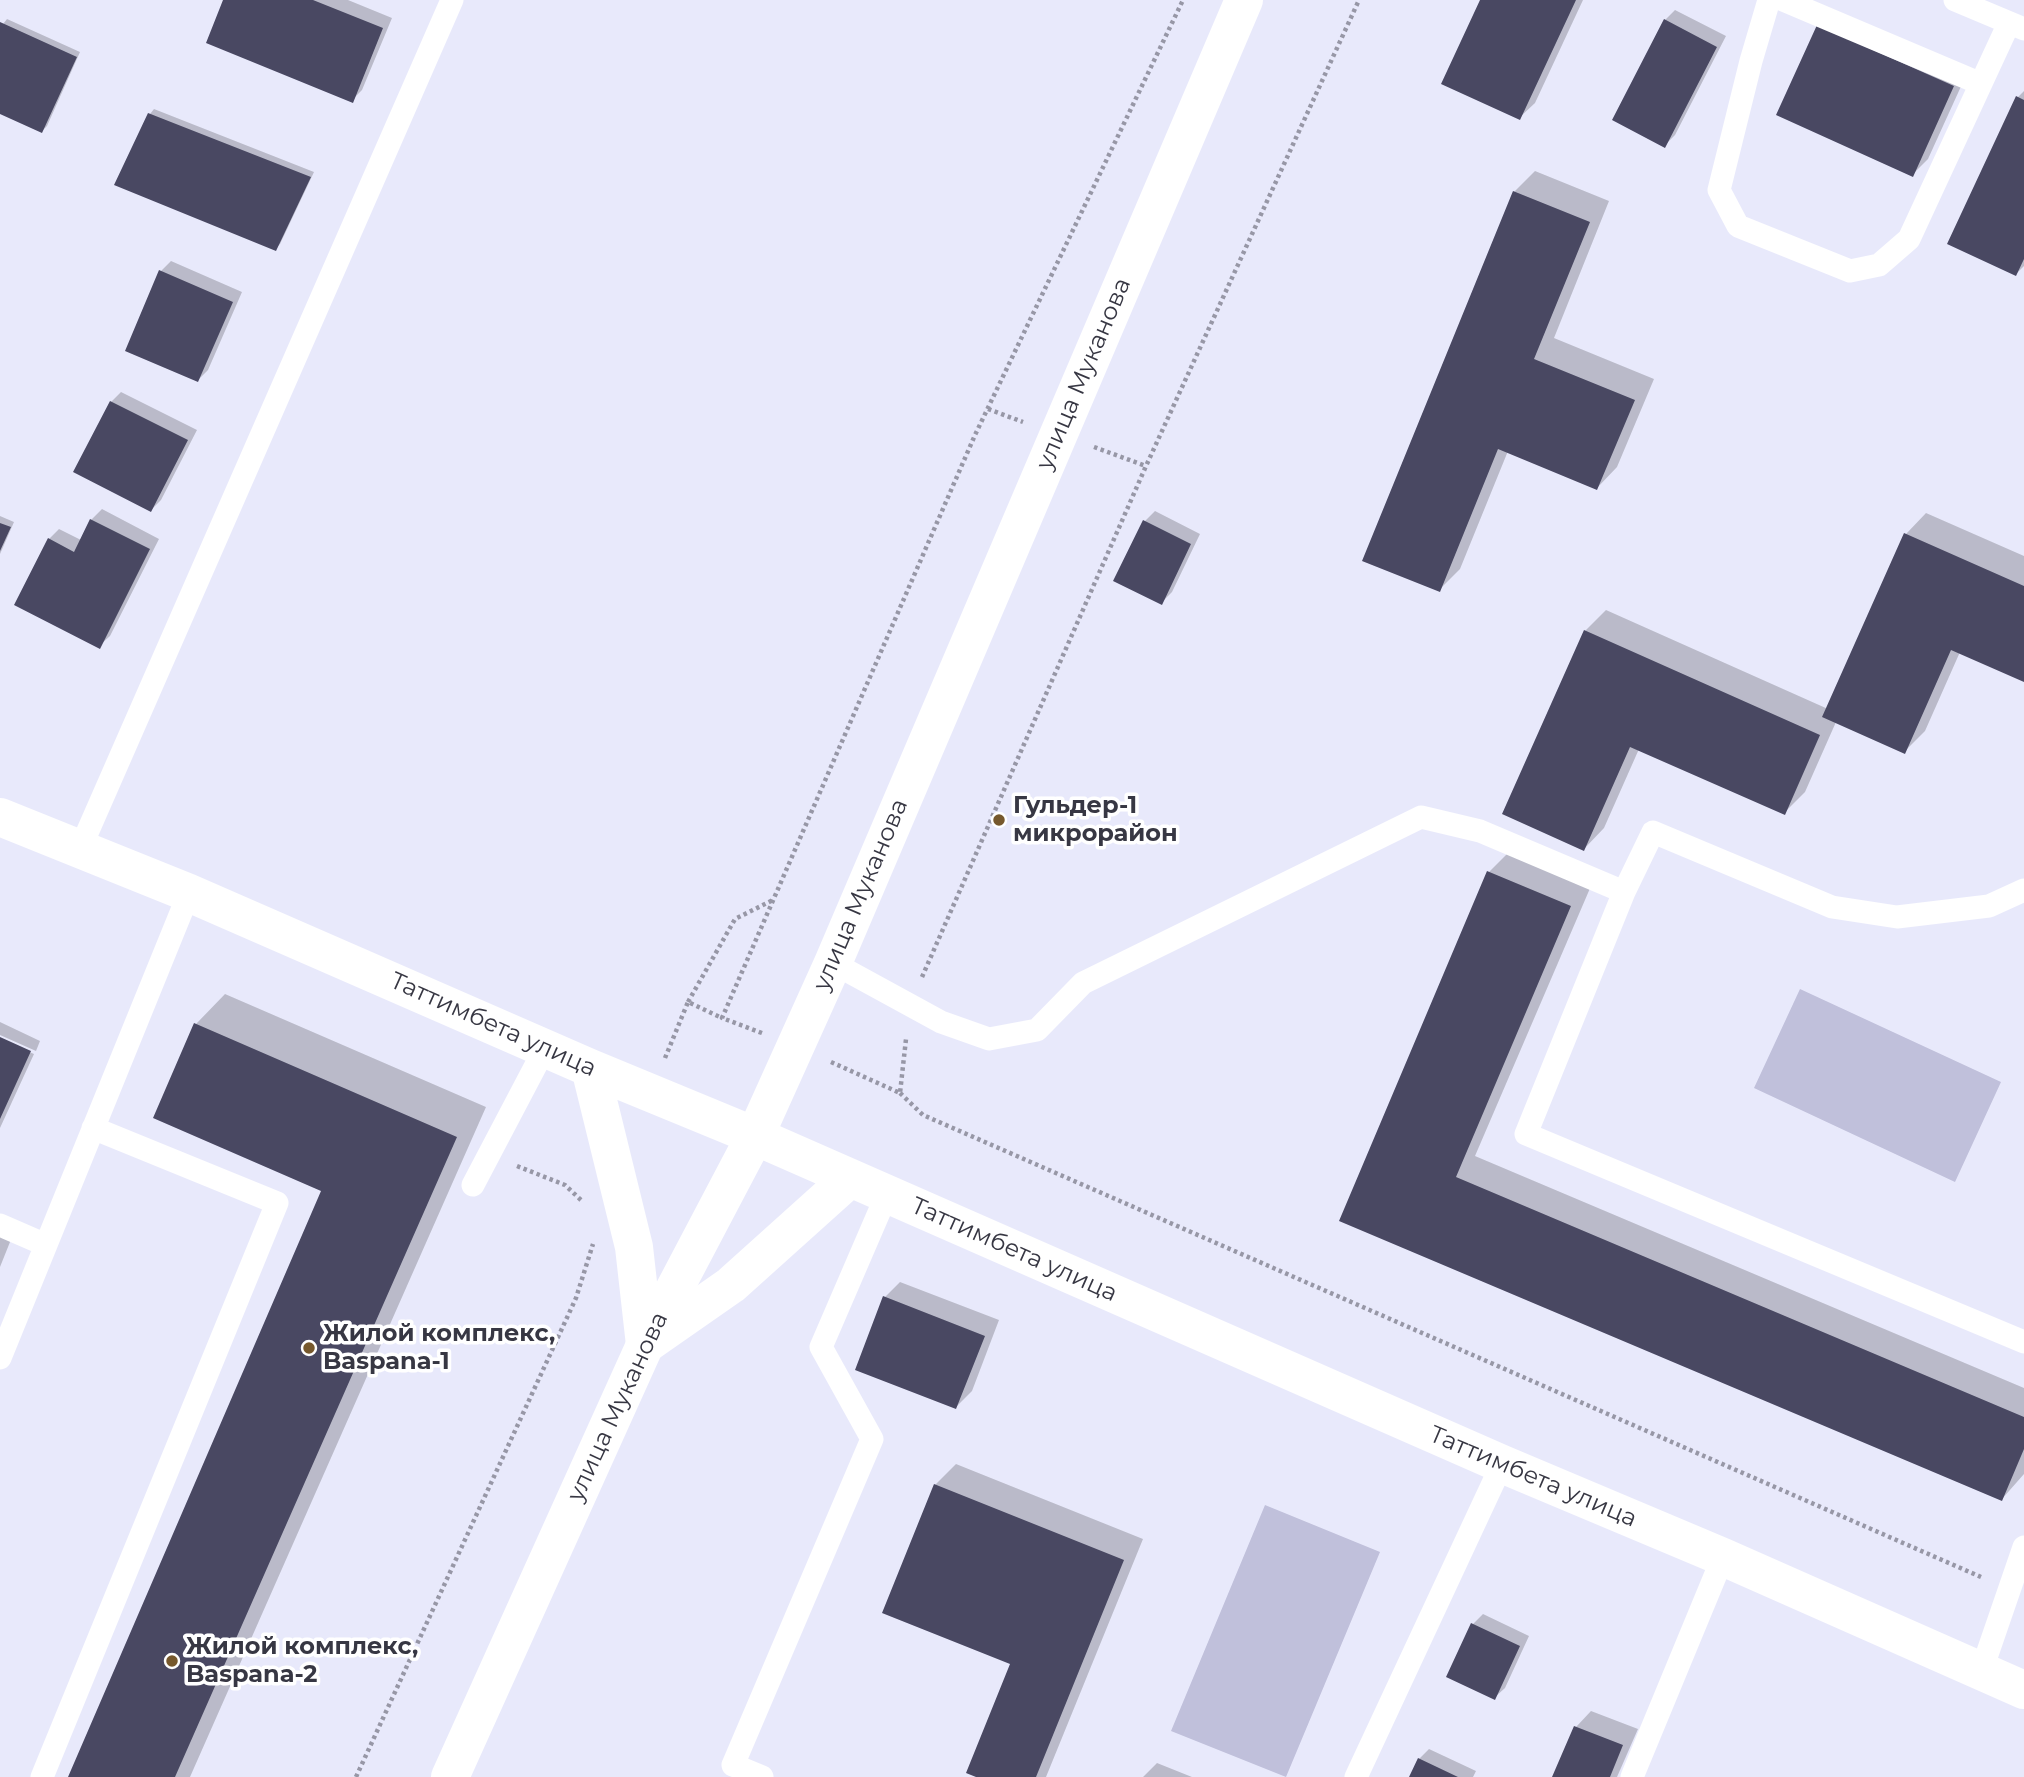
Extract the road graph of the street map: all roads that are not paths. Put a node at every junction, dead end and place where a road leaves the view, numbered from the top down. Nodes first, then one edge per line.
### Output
1 (452, 0) edge
2 (1244, 0) edge
3 (1769, 0) edge
4 (1783, 0) edge
5 (1955, 0) edge
6 (2016, 26) edge
7 (1979, 83) junction
8 (0, 817) edge
9 (80, 849) junction
10 (2024, 890) edge
11 (189, 892) junction
12 (1624, 892) junction
13 (833, 963) junction
14 (545, 1048) junction
15 (590, 1068) junction
16 (93, 1128) junction
17 (755, 1136) junction
18 (850, 1178) junction
19 (473, 1185) dead end
20 (887, 1194) junction
21 (0, 1225) edge
22 (46, 1245) junction
23 (2024, 1342) edge
24 (645, 1345) junction
25 (0, 1358) edge
26 (1502, 1464) junction
27 (2024, 1547) edge
28 (1723, 1557) junction
29 (1981, 1672) junction
30 (2024, 1690) edge
31 (42, 1777) edge
32 (450, 1777) edge
33 (762, 1777) edge
34 (1356, 1777) edge
35 (1632, 1777) edge

1 - 9 lane
2 - 13 main road, улица Муканова
3 - 7 lane
4 - 7 lane
5 - 6 lane
6 - 7 lane
8 - 9 main road, Таттимбета улица
9 - 11 main road, Таттимбета улица
10 - 12 lane
11 - 14 main road, Таттимбета улица
11 - 16 lane
12 - 13 lane
12 - 23 lane
13 - 17 main road, улица Муканова
14 - 15 main road, Таттимбета улица
14 - 19 lane
15 - 17 main road, Таттимбета улица
15 - 24 main road
16 - 22 lane
16 - 31 lane
17 - 18 main road, Таттимбета улица
17 - 24 main road, улица Муканова
18 - 20 main road, Таттимбета улица
18 - 24 main road
20 - 26 main road, Таттимбета улица
20 - 33 lane
21 - 22 lane
22 - 25 lane
24 - 32 main road, улица Муканова
26 - 28 main road, Таттимбета улица
26 - 34 lane
27 - 29 lane
28 - 29 main road, Таттимбета улица
28 - 35 lane
29 - 30 main road, Таттимбета улица

